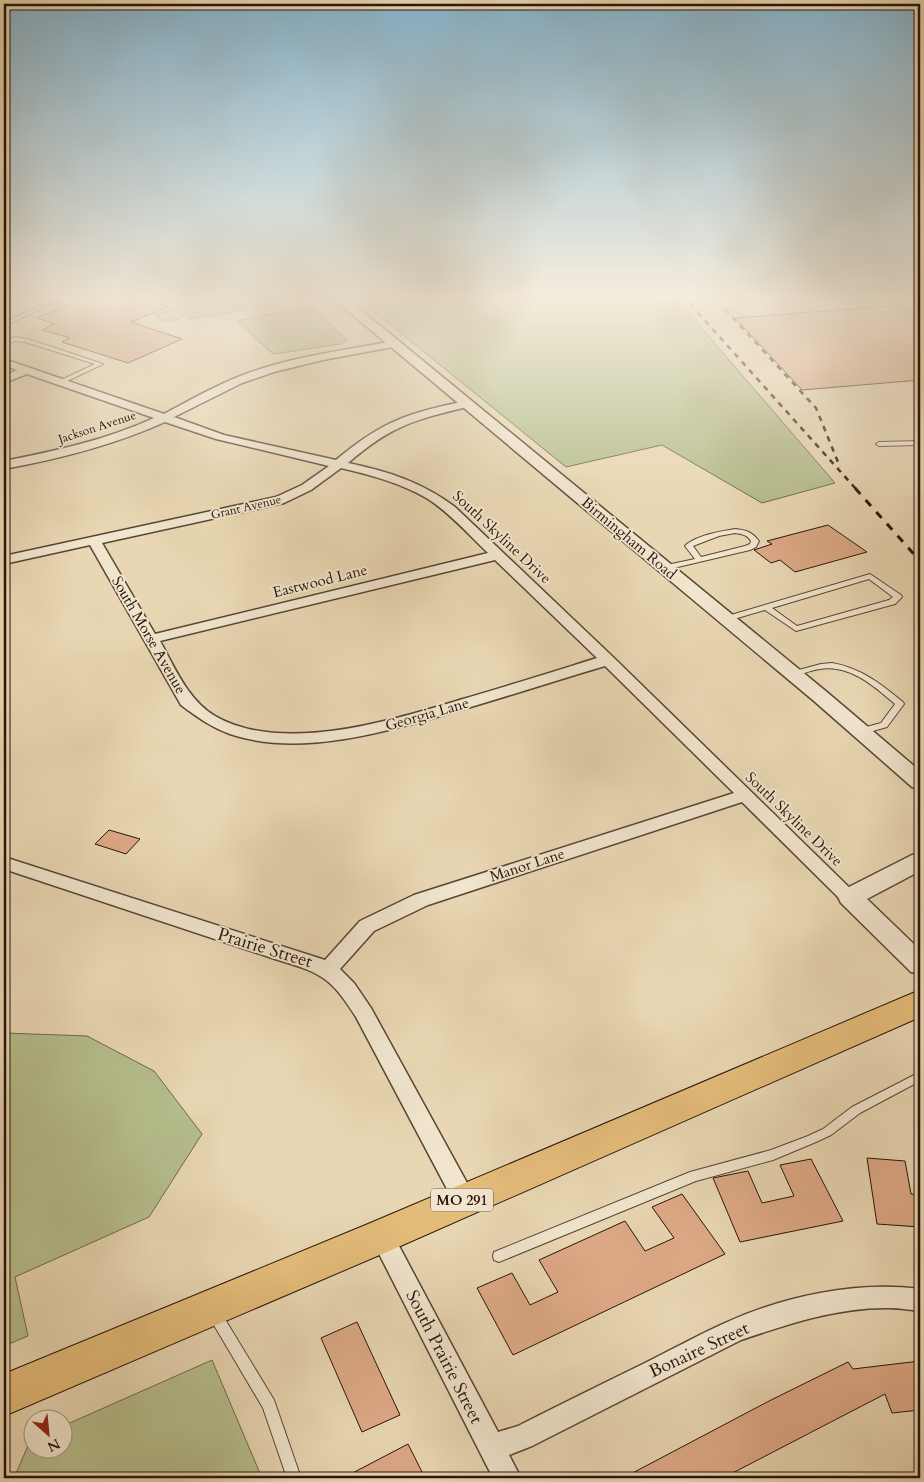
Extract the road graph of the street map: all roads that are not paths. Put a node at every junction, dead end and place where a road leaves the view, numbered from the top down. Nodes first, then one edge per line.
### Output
1 (13, 365) edge
2 (97, 365) edge
3 (287, 365) edge
4 (420, 365) edge
5 (27, 370) junction
6 (4, 380) edge
7 (61, 382) junction
8 (467, 404) junction
9 (164, 417) junction
10 (920, 443) edge
11 (879, 444) dead end
12 (340, 464) junction
13 (4, 465) edge
14 (94, 540) junction
15 (497, 554) junction
16 (698, 558) junction
17 (4, 560) edge
18 (665, 568) junction
19 (766, 607) junction
20 (727, 618) junction
21 (151, 639) junction
22 (608, 660) junction
23 (794, 674) junction
24 (862, 731) junction
25 (241, 733) joint
26 (920, 782) edge
27 (746, 795) junction
28 (920, 861) edge
29 (4, 863) edge
30 (850, 897) junction
31 (920, 965) edge
32 (328, 969) junction
33 (920, 1004) edge
34 (920, 1076) edge
35 (464, 1199) junction
36 (382, 1236) junction
37 (499, 1256) dead end
38 (920, 1300) edge
39 (212, 1308) junction
40 (4, 1395) edge
41 (491, 1448) junction
42 (294, 1478) edge
43 (507, 1478) edge

1 - 5 street, South Skyline Drive
2 - 7 lane
3 - 9 street, Jackson Avenue
4 - 8 street, Birmingham Road
5 - 6 street
5 - 7 street, South Skyline Drive
7 - 9 street, South Skyline Drive
8 - 12 street, Grant Avenue
8 - 18 street, Birmingham Road
9 - 12 street, South Skyline Drive
9 - 13 street, Jackson Avenue
10 - 11 lane
12 - 14 street, Grant Avenue
12 - 15 street, South Skyline Drive
14 - 17 street, Grant Avenue
14 - 21 street, South Morse Avenue
15 - 21 street, Eastwood Lane
15 - 22 street, South Skyline Drive
16 - 16 lane
16 - 18 lane
18 - 20 street, Birmingham Road
19 - 19 lane
19 - 20 lane
20 - 23 street, Birmingham Road
21 - 25 street, South Morse Avenue
22 - 25 street, Georgia Lane
22 - 27 street, South Skyline Drive
23 - 24 street, Birmingham Road
23 - 24 lane
24 - 26 street, Birmingham Road
27 - 30 street, South Skyline Drive
27 - 32 street, Manor Lane
28 - 30 street
29 - 32 street, Prairie Street
30 - 31 street
32 - 35 street, Prairie Street
33 - 35 highway, MO 291
34 - 37 lane
35 - 36 highway, MO 291
36 - 39 highway, MO 291
36 - 41 street, South Prairie Street
38 - 41 street, Bonaire Street
39 - 40 highway, MO 291
39 - 42 lane
41 - 43 street, South Prairie Street

